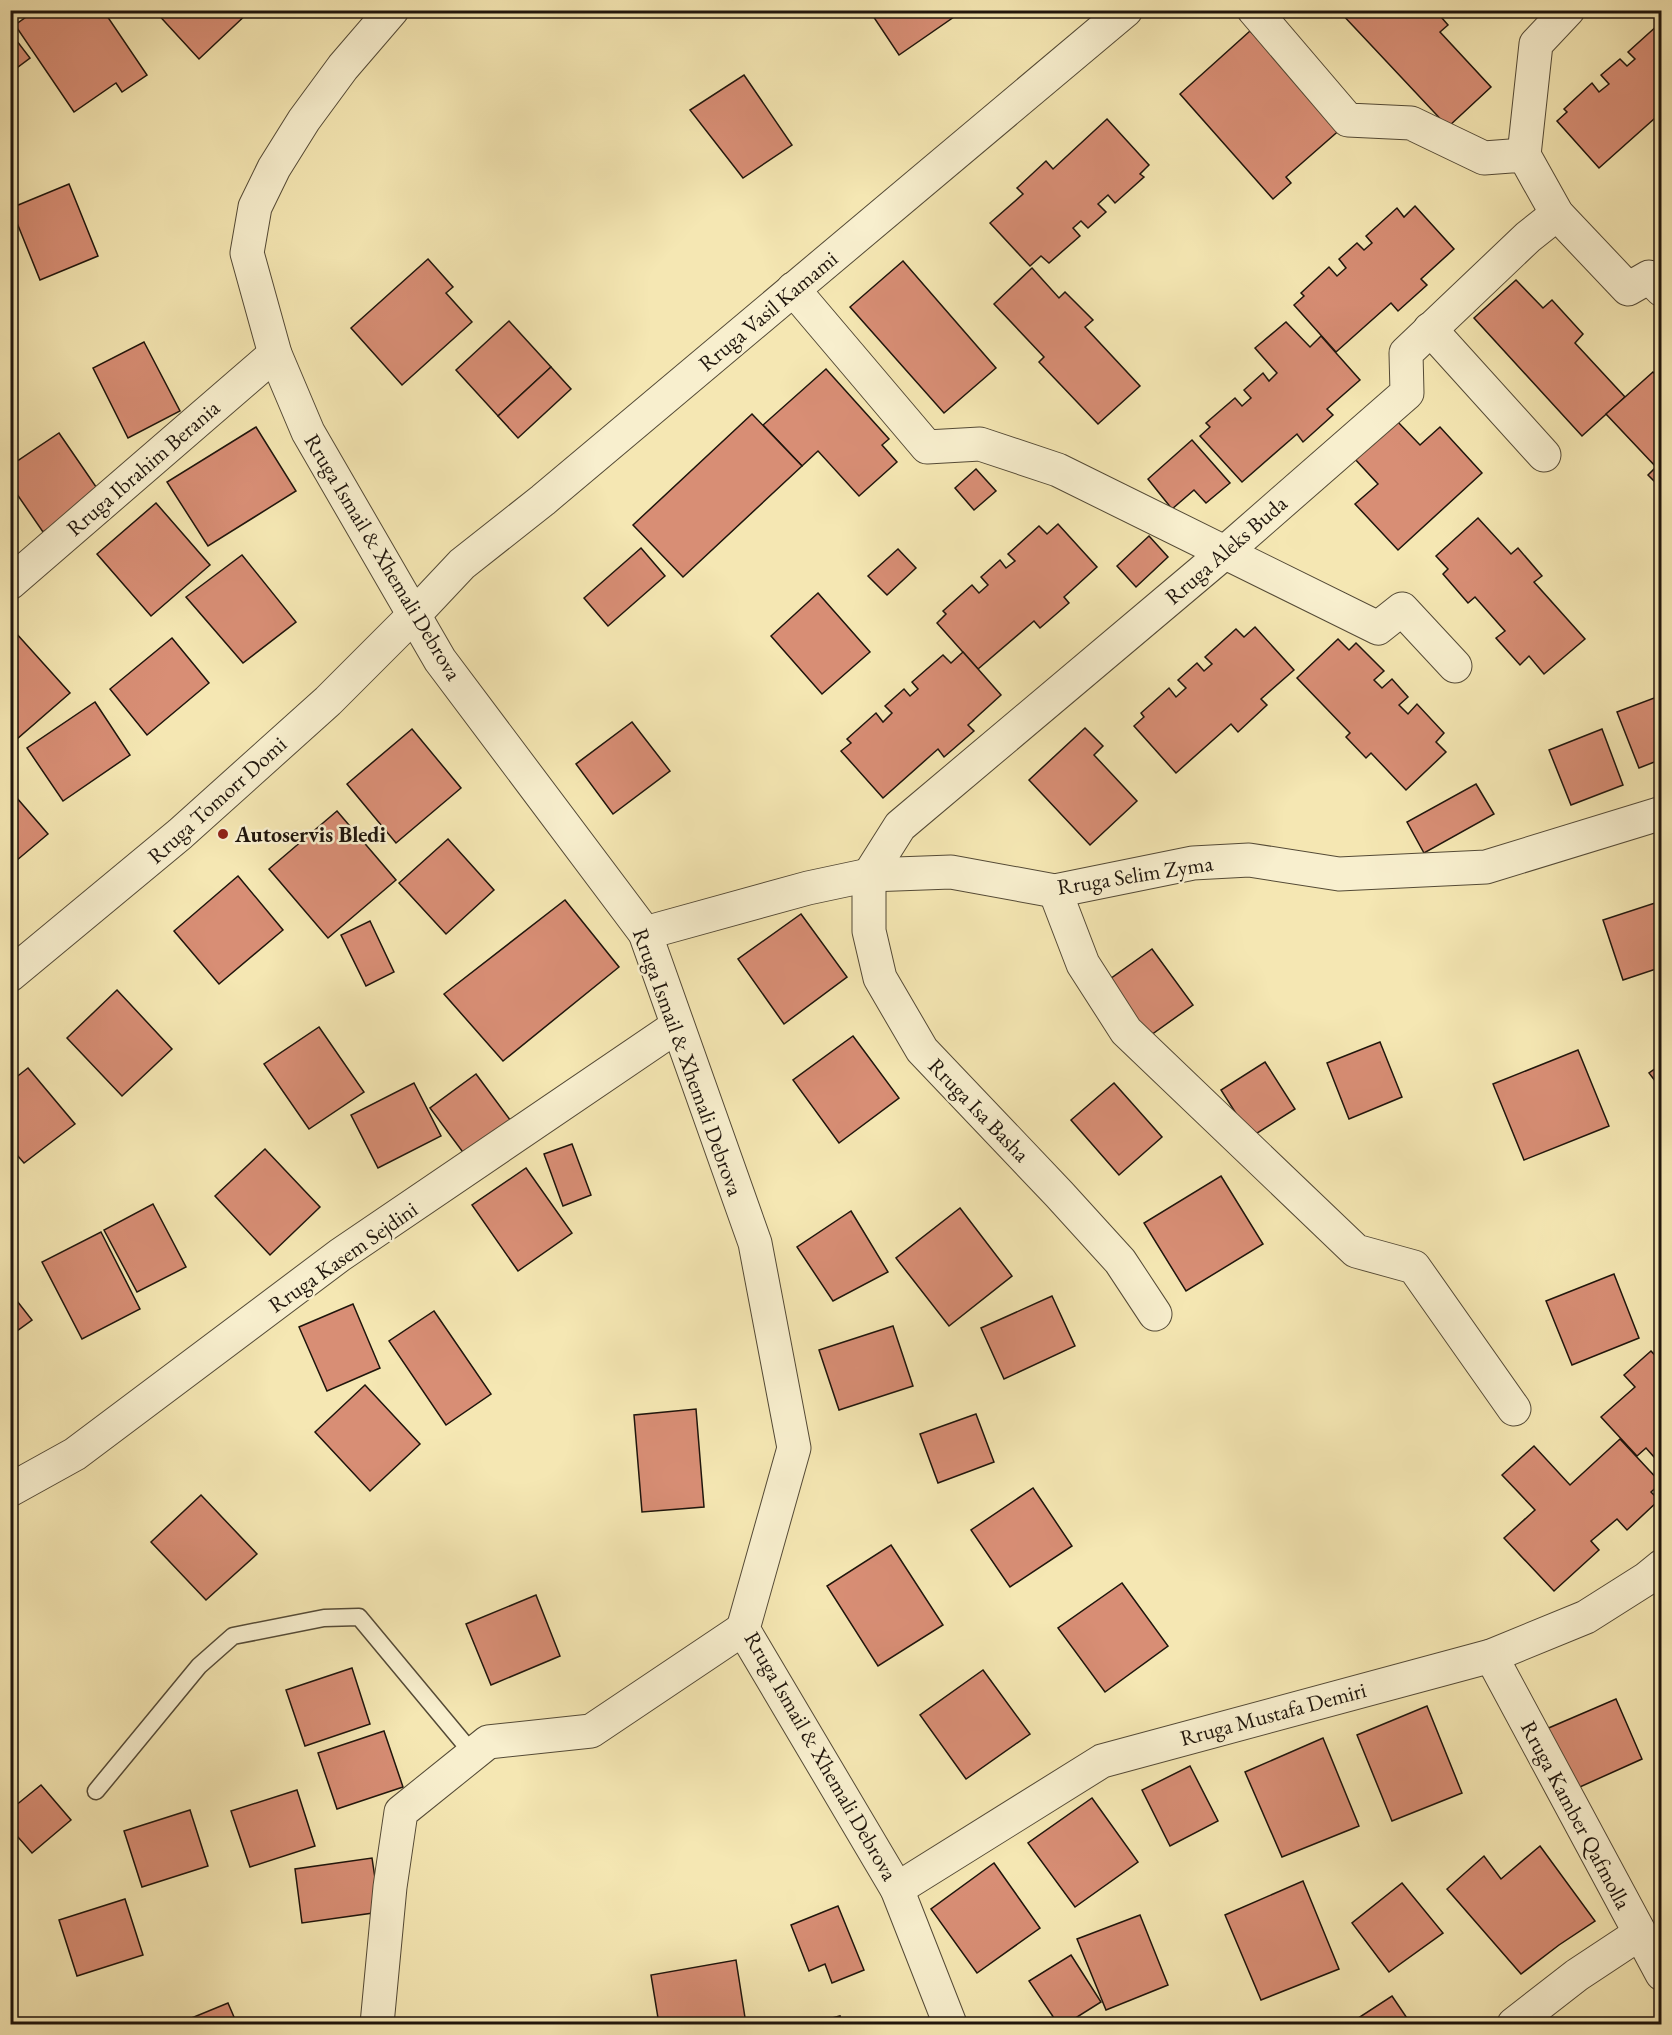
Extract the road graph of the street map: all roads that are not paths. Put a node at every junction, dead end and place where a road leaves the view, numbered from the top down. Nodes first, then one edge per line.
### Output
1 (392, 10) edge
2 (1126, 10) edge
3 (1254, 10) edge
4 (1568, 10) edge
5 (1524, 155) junction
6 (1557, 214) junction
7 (793, 289) junction
8 (1662, 290) edge
9 (1431, 329) junction
10 (275, 354) junction
11 (1544, 456) dead end
12 (1224, 553) junction
13 (10, 583) edge
14 (414, 615) junction
15 (1455, 666) dead end
16 (1662, 813) edge
17 (869, 875) junction
18 (1054, 891) junction
19 (645, 933) junction
20 (10, 975) edge
21 (676, 1026) junction
22 (1155, 1314) dead end
23 (1514, 1409) dead end
24 (10, 1490) edge
25 (1662, 1566) edge
26 (743, 1629) junction
27 (1491, 1656) junction
28 (473, 1754) junction
29 (96, 1791) dead end
30 (897, 1889) junction
31 (1639, 1934) junction
32 (1662, 1974) edge
33 (377, 2025) edge
34 (950, 2025) edge
35 (1515, 2025) edge

1 - 10 street, Rruga Ismail & Xhemali Debrova
2 - 7 street, Rruga Vasil Kamami
3 - 5 street
4 - 5 street
5 - 6 street
6 - 8 street
6 - 9 street, Rruga Aleks Buda
7 - 12 street
7 - 14 street, Rruga Vasil Kamami
9 - 11 street
9 - 12 street, Rruga Aleks Buda
10 - 13 street, Rruga Ibrahim Berania
10 - 14 street, Rruga Ismail & Xhemali Debrova
12 - 15 street
12 - 17 street, Rruga Aleks Buda
14 - 19 street, Rruga Ismail & Xhemali Debrova
14 - 20 street, Rruga Tomorr Domi
16 - 18 street, Rruga Selim Zyma
17 - 18 street, Rruga Selim Zyma
17 - 19 street, Rruga Selim Zyma
17 - 22 street, Rruga Isa Basha
18 - 23 street
19 - 21 street, Rruga Ismail & Xhemali Debrova
21 - 24 street, Rruga Kasem Sejdini
21 - 26 street, Rruga Ismail & Xhemali Debrova
25 - 27 street, Rruga Mustafa Demiri
26 - 28 street
26 - 30 street, Rruga Ismail & Xhemali Debrova
27 - 30 street, Rruga Mustafa Demiri
27 - 31 street, Rruga Kamber Qafmolla
28 - 29 lane
28 - 33 street
30 - 34 street, Rruga Ismail & Xhemali Debrova
31 - 32 street, Rruga Kamber Qafmolla
31 - 35 street

